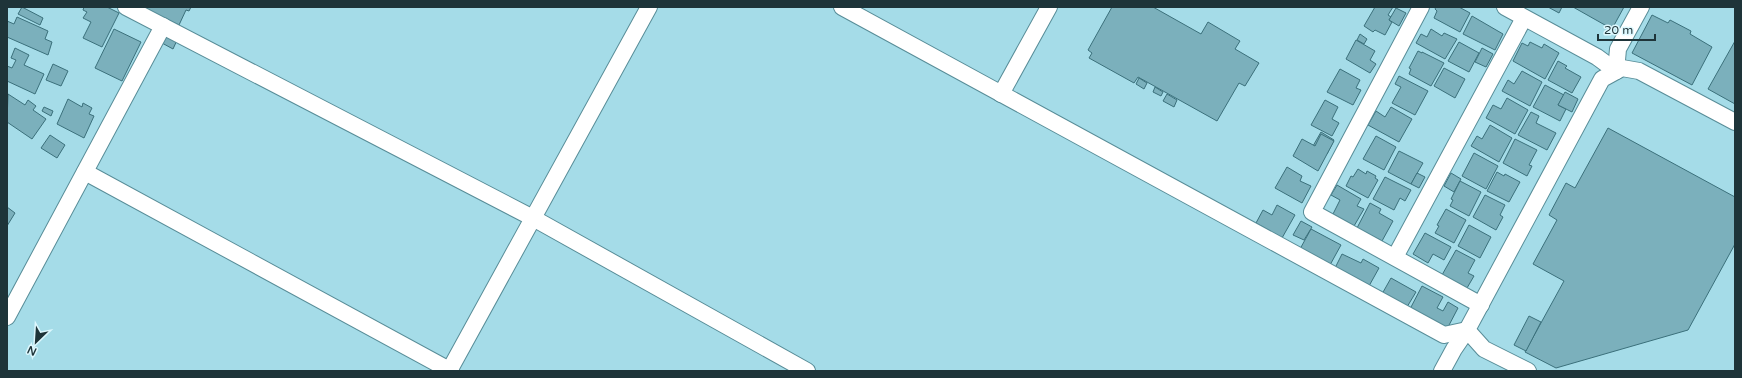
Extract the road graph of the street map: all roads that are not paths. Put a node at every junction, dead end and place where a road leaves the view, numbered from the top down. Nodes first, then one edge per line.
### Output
1 (126, 7) edge
2 (649, 7) edge
3 (842, 7) edge
4 (1049, 7) edge
5 (1421, 7) edge
6 (1505, 7) edge
7 (1641, 7) edge
8 (1524, 18) junction
9 (163, 26) junction
10 (1616, 71) junction
11 (1001, 94) junction
12 (1735, 122) edge
13 (85, 172) junction
14 (533, 218) junction
15 (1395, 257) junction
16 (1481, 305) junction
17 (7, 317) edge
18 (1467, 330) junction
19 (450, 371) edge
20 (807, 371) edge
21 (1442, 371) edge
22 (1528, 371) edge

1 - 9 street
2 - 14 street
3 - 11 street
4 - 11 street
5 - 15 street
6 - 8 street
7 - 10 street
8 - 10 street
8 - 15 street
9 - 13 street
9 - 14 street
10 - 12 street
10 - 16 street
11 - 18 street
13 - 17 street
13 - 19 street
14 - 19 street
14 - 20 street
15 - 16 street
16 - 18 street
18 - 21 street
18 - 22 street

